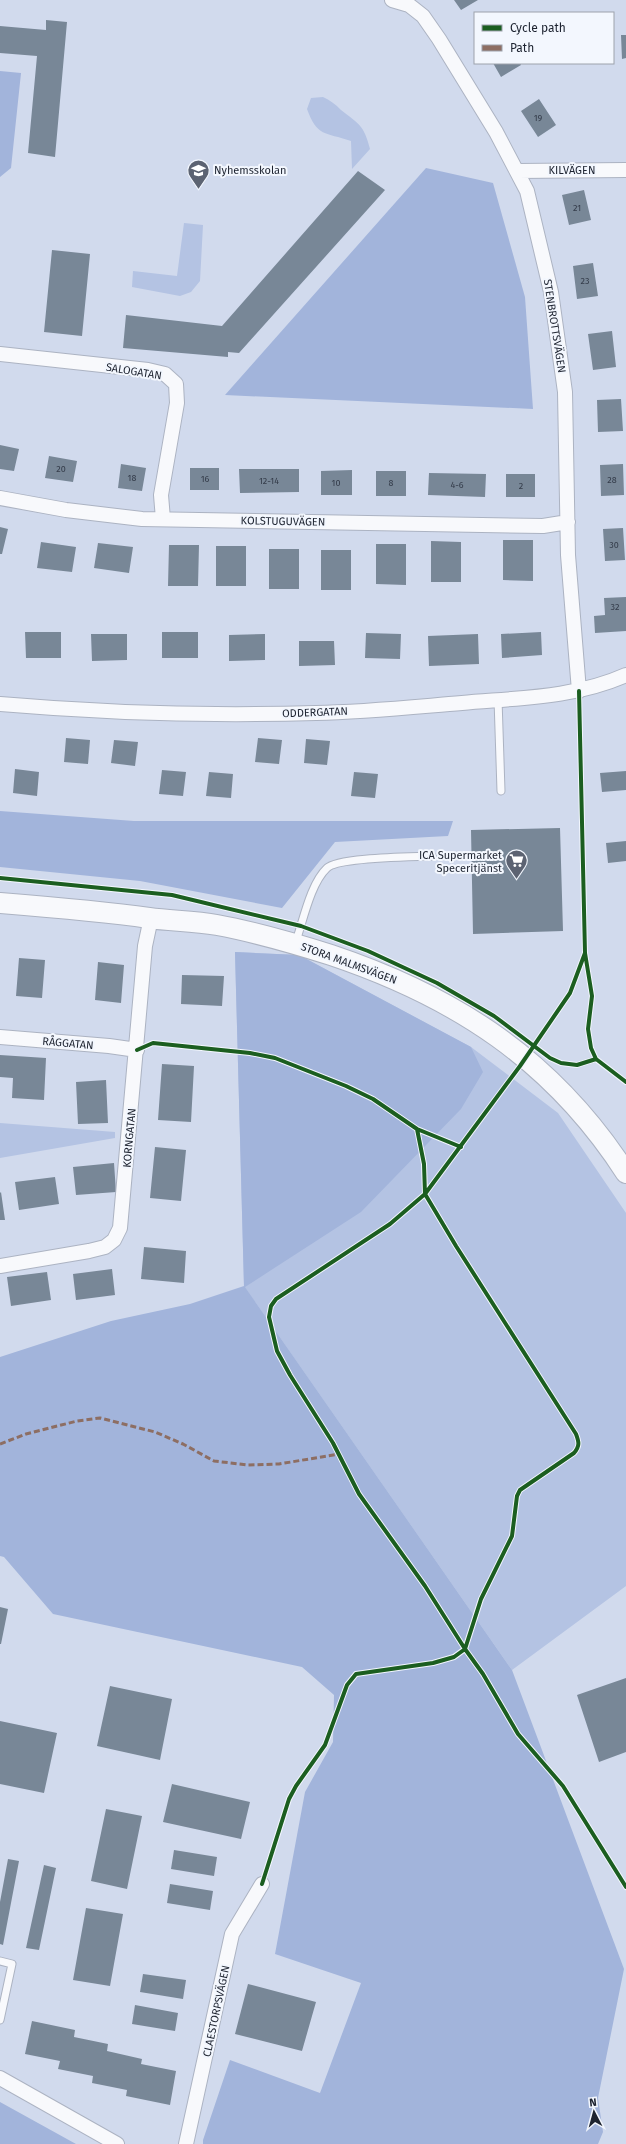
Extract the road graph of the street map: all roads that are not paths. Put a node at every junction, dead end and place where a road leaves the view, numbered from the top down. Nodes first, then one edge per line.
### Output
1 (392, 0) edge
2 (409, 3) edge
3 (626, 170) edge
4 (518, 171) junction
5 (0, 354) edge
6 (0, 498) edge
7 (162, 520) junction
8 (568, 522) junction
9 (626, 675) edge
10 (579, 691) junction
11 (498, 699) junction
12 (0, 704) edge
13 (501, 791) dead end
14 (432, 856) dead end
15 (0, 903) edge
16 (150, 918) junction
17 (295, 944) junction
18 (0, 1037) edge
19 (137, 1050) junction
20 (626, 1173) edge
21 (0, 1266) edge
22 (262, 1884) dead end
23 (0, 1961) edge
24 (0, 2020) edge
25 (0, 2078) edge
26 (117, 2144) edge
27 (186, 2144) edge

1 - 2 street
2 - 4 street, STENBROTTSVÄGEN
3 - 4 street, KILVÄGEN
4 - 8 street, STENBROTTSVÄGEN
5 - 7 street, SALOGATAN
6 - 7 street, KOLSTUGUVÄGEN
7 - 8 street, KOLSTUGUVÄGEN
8 - 10 street, STENBROTTSVÄGEN
9 - 10 street, ODDERGATAN
10 - 11 street, ODDERGATAN
11 - 12 street, ODDERGATAN
11 - 13 lane
14 - 17 lane
15 - 16 street, STORA MALMSVÄGEN
16 - 17 street, STORA MALMSVÄGEN
16 - 19 street, KORNGATAN
17 - 20 street, STORA MALMSVÄGEN
18 - 19 street, RÅGGATAN
19 - 21 street, KORNGATAN
22 - 27 street, CLAESTORPSVÄGEN
23 - 24 lane
25 - 26 street

